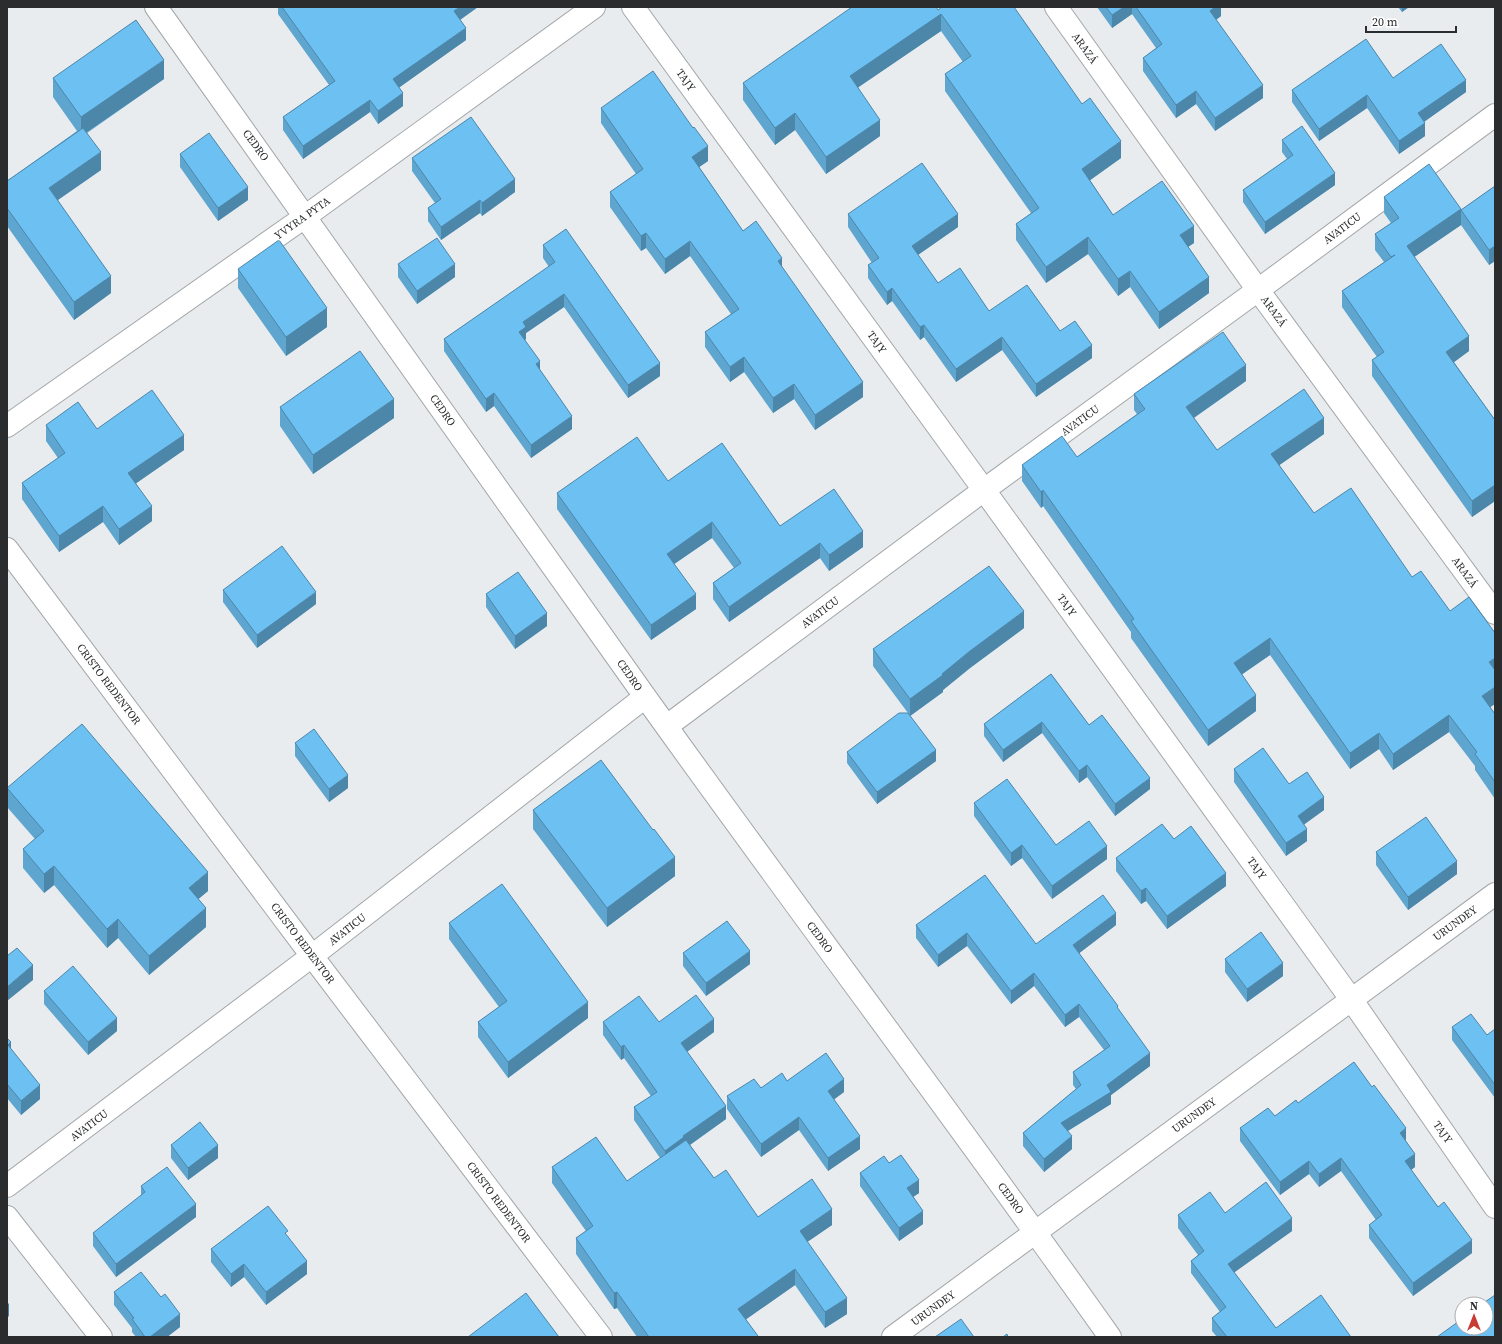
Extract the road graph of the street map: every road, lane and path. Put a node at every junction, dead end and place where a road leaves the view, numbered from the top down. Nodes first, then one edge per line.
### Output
1 (156, 7) edge
2 (594, 7) edge
3 (633, 7) edge
4 (1056, 7) edge
5 (1495, 115) edge
6 (306, 216) junction
7 (1258, 290) junction
8 (7, 426) edge
9 (984, 490) junction
10 (7, 548) edge
11 (1495, 613) edge
12 (645, 697) junction
13 (667, 726) junction
14 (1495, 894) edge
15 (312, 956) junction
16 (1351, 999) junction
17 (7, 1186) edge
18 (1495, 1207) edge
19 (7, 1217) edge
20 (1036, 1232) junction
21 (101, 1337) edge
22 (601, 1337) edge
23 (893, 1337) edge
24 (1110, 1337) edge

1 - 6 street, CEDRO
2 - 6 street, YVYRA PYTA
3 - 9 street, TAJY
4 - 7 street, ARAZÁ
5 - 7 street, AVATICU
6 - 8 street, YVYRA PYTA
6 - 12 street, CEDRO
7 - 9 street, AVATICU
7 - 11 street, ARAZÁ
9 - 13 street, AVATICU
9 - 16 street, TAJY
10 - 15 street, CRISTO REDENTOR
12 - 13 street, CEDRO
12 - 15 street, AVATICU
13 - 20 street, CEDRO
14 - 16 street, URUNDEY
15 - 17 street, AVATICU
15 - 22 street, CRISTO REDENTOR
16 - 18 street, TAJY
16 - 20 street, URUNDEY
19 - 21 street
20 - 23 street, URUNDEY
20 - 24 street, CEDRO

